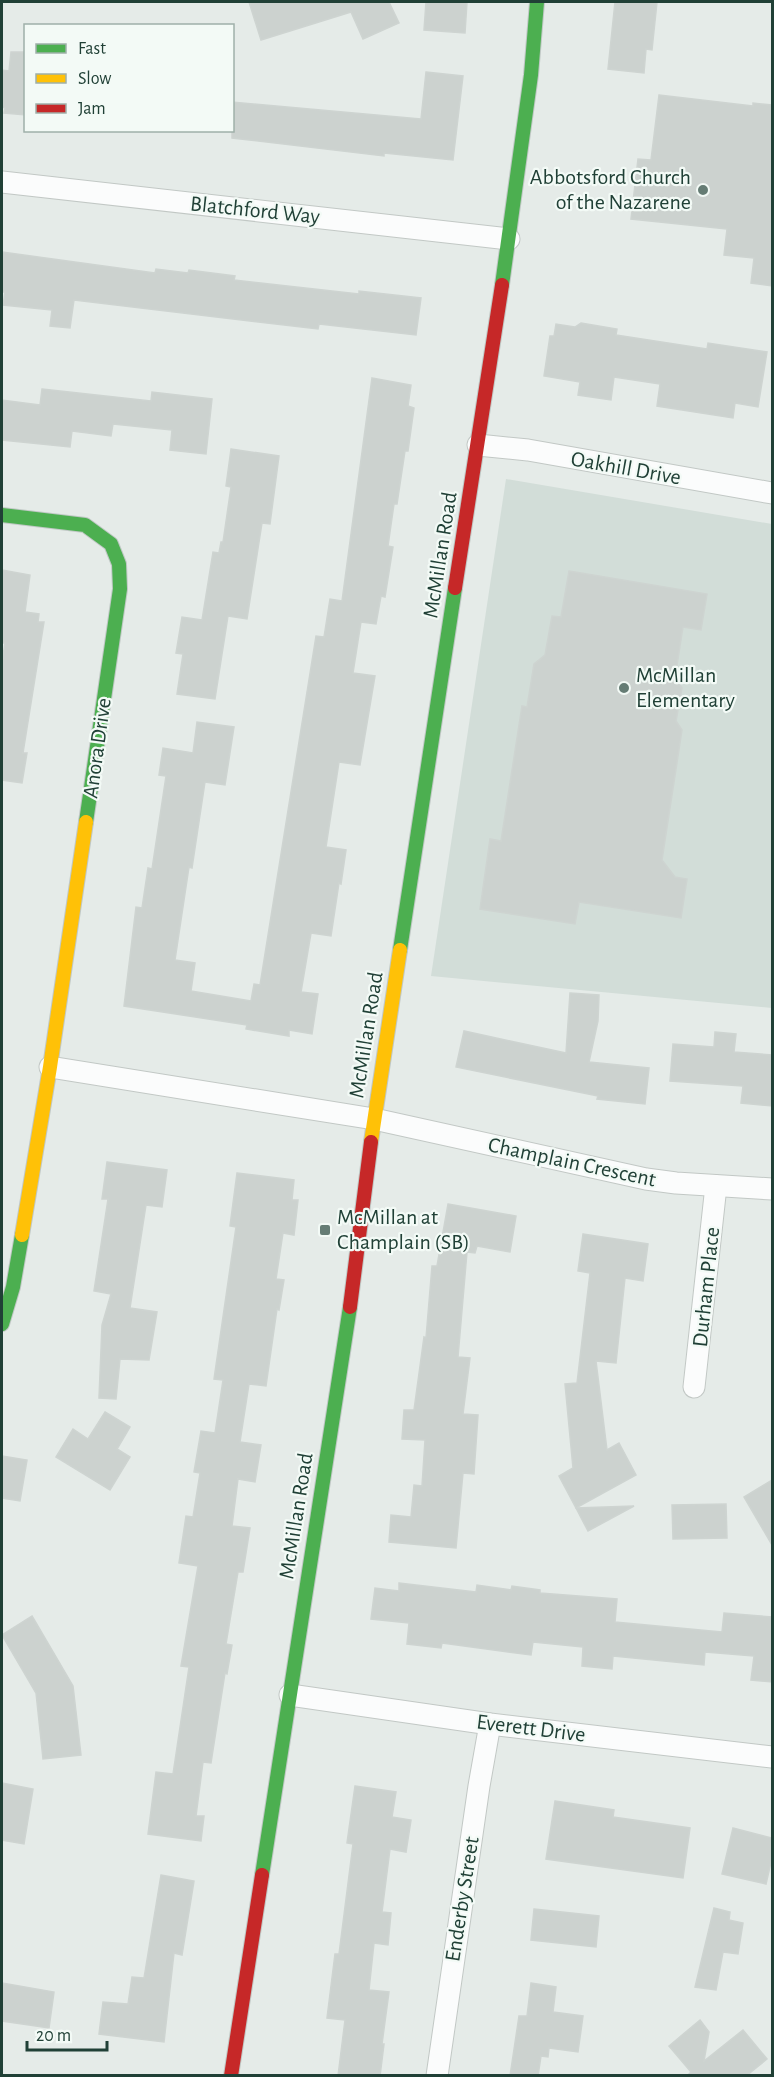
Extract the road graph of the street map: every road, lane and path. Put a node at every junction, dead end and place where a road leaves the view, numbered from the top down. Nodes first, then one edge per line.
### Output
1 (537, 2) edge
2 (2, 182) edge
3 (509, 239) junction
4 (478, 445) junction
5 (772, 493) edge
6 (2, 515) edge
7 (50, 1067) junction
8 (374, 1119) junction
9 (716, 1186) junction
10 (772, 1189) edge
11 (2, 1324) edge
12 (694, 1387) dead end
13 (290, 1695) junction
14 (489, 1724) junction
15 (772, 1756) edge
16 (231, 2076) edge
17 (436, 2076) edge

1 - 3 street, McMillan Road
2 - 3 street, Blatchford Way
3 - 4 street, McMillan Road
4 - 5 street, Oakhill Drive
4 - 8 street, McMillan Road
6 - 7 street, Anora Drive
7 - 8 street
7 - 11 street, Anora Drive
8 - 9 street, Champlain Crescent
8 - 13 street, McMillan Road
9 - 10 street, Champlain Crescent
9 - 12 street, Durham Place
13 - 14 street, Everett Drive
13 - 16 street, McMillan Road
14 - 15 street, Everett Drive
14 - 17 street, Enderby Street

